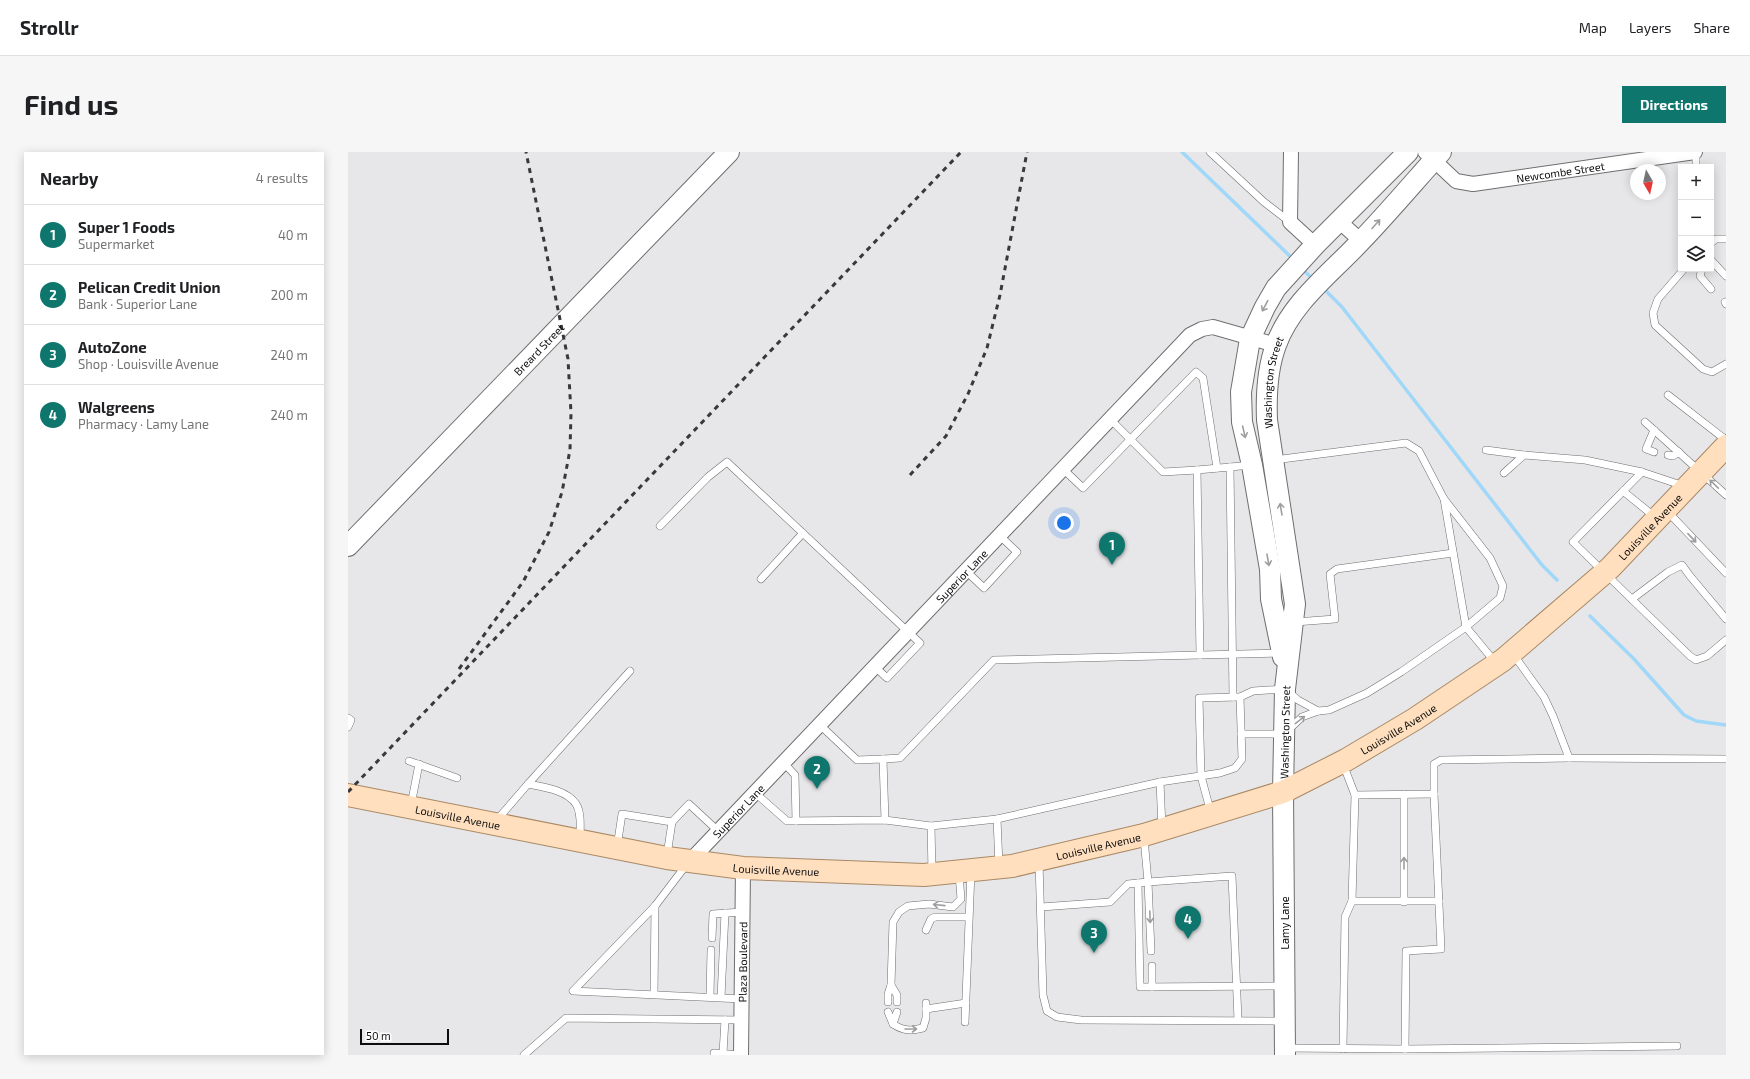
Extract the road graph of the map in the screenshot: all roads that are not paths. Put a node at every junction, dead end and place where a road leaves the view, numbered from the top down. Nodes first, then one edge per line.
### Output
1 (729, 152) edge
2 (1210, 152) edge
3 (1290, 152) edge
4 (1408, 152) edge
5 (1695, 152) edge
6 (1433, 155) edge
7 (1696, 164) edge
8 (1339, 221) junction
9 (1290, 222) junction
10 (1726, 239) edge
11 (1361, 241) junction
12 (1714, 241) edge
13 (1312, 248) junction
14 (1714, 263) edge
15 (1681, 272) edge
16 (1701, 272) edge
17 (1726, 276) edge
18 (1711, 289) dead end
19 (1250, 339) junction
20 (1276, 345) junction
21 (1726, 364) edge
22 (1668, 395) dead end
23 (1110, 419) junction
24 (1645, 422) dead end
25 (1654, 430) junction
26 (1130, 439) junction
27 (1726, 440) edge
28 (1726, 446) edge
29 (1486, 450) dead end
30 (1654, 452) dead end
31 (1679, 452) junction
32 (1524, 455) junction
33 (1668, 455) dead end
34 (1274, 460) junction
35 (1252, 465) junction
36 (1062, 468) junction
37 (1217, 468) junction
38 (1230, 468) junction
39 (1197, 470) junction
40 (1642, 472) junction
41 (1504, 473) dead end
42 (1694, 479) junction
43 (1623, 492) junction
44 (1725, 495) edge
45 (1444, 499) junction
46 (1661, 514) junction
47 (660, 526) dead end
48 (803, 533) junction
49 (999, 535) junction
50 (348, 546) edge
51 (1453, 553) junction
52 (1718, 565) junction
53 (1726, 569) edge
54 (965, 570) junction
55 (1604, 573) junction
56 (1726, 573) edge
57 (761, 579) dead end
58 (1632, 599) junction
59 (1726, 619) edge
60 (1293, 622) junction
61 (1466, 627) junction
62 (908, 631) junction
63 (1726, 640) edge
64 (1282, 653) junction
65 (1232, 654) junction
66 (1200, 655) junction
67 (1504, 658) junction
68 (630, 671) dead end
69 (1286, 681) junction
70 (1237, 697) junction
71 (1199, 711) junction
72 (1207, 711) dead end
73 (1318, 711) junction
74 (348, 718) edge
75 (1199, 721) junction
76 (1208, 721) dead end
77 (819, 724) junction
78 (348, 727) edge
79 (1241, 734) junction
80 (1284, 734) junction
81 (1200, 748) junction
82 (1208, 748) dead end
83 (1569, 758) junction
84 (884, 759) junction
85 (1234, 759) dead end
86 (1242, 759) junction
87 (1726, 759) edge
88 (409, 760) dead end
89 (1200, 760) junction
90 (1208, 760) dead end
91 (782, 762) junction
92 (1342, 762) junction
93 (419, 764) junction
94 (1201, 776) junction
95 (457, 778) dead end
96 (1160, 782) junction
97 (528, 784) junction
98 (754, 792) junction
99 (1284, 792) junction
100 (1404, 794) junction
101 (1434, 794) junction
102 (348, 795) edge
103 (1355, 795) junction
104 (410, 807) junction
105 (1211, 815) junction
106 (997, 819) junction
107 (885, 820) junction
108 (796, 821) junction
109 (672, 822) junction
110 (494, 824) junction
111 (931, 826) junction
112 (717, 830) junction
113 (1153, 833) junction
114 (580, 841) junction
115 (616, 848) junction
116 (666, 858) junction
117 (1039, 860) junction
118 (689, 862) junction
119 (999, 867) junction
120 (743, 868) junction
121 (965, 871) junction
122 (932, 874) junction
123 (1148, 882) junction
124 (1138, 883) junction
125 (1352, 901) junction
126 (1404, 902) junction
127 (1439, 902) junction
128 (655, 906) junction
129 (1041, 907) junction
130 (742, 912) junction
131 (725, 913) junction
132 (968, 917) junction
133 (926, 930) dead end
134 (712, 938) dead end
135 (711, 950) dead end
136 (1151, 951) dead end
137 (1152, 966) dead end
138 (891, 985) junction
139 (1285, 986) junction
140 (1152, 987) junction
141 (1235, 987) junction
142 (654, 994) junction
143 (710, 996) junction
144 (721, 997) junction
145 (742, 999) junction
146 (888, 1002) dead end
147 (897, 1002) dead end
148 (966, 1002) junction
149 (888, 1012) dead end
150 (897, 1012) dead end
151 (725, 1020) junction
152 (741, 1020) junction
153 (1238, 1020) junction
154 (1285, 1021) junction
155 (965, 1022) dead end
156 (893, 1024) junction
157 (1677, 1046) dead end
158 (1343, 1048) junction
159 (1405, 1049) junction
160 (1285, 1051) edge
161 (1487, 1052) edge
162 (723, 1053) junction
163 (524, 1055) edge
164 (714, 1055) edge
165 (741, 1055) edge

1 - 50 street, Breard Street
2 - 9 lane
3 - 9 street
4 - 8 street, Washington Street
5 - 6 street, Newcombe Street
5 - 7 lane
11 -> 6 street, Washington Street
8 - 11 street
8 - 13 street, Washington Street
9 - 13 street
10 - 12 lane
11 - 20 street, Washington Street
13 -> 19 street, Washington Street
14 - 17 lane
15 - 21 lane
16 - 18 lane
19 - 20 street, Superior Lane
19 - 23 street, Superior Lane
19 -> 35 street, Washington Street
20 - 34 street, Washington Street
22 - 27 lane
23 - 26 lane
23 - 36 street, Superior Lane
24 - 25 lane
25 - 30 lane
25 - 31 lane
26 - 36 lane
26 - 37 lane
26 - 39 lane
28 - 42 main road, Louisville Avenue
29 - 32 lane
31 - 33 lane
31 - 42 lane
32 - 40 lane
32 - 41 lane
34 - 35 street
34 - 45 lane
60 -> 34 street, Washington Street
35 - 38 lane
35 -> 64 street, Washington Street
36 - 49 street, Superior Lane
37 - 38 lane
37 - 39 lane
38 - 65 lane
39 - 66 lane
40 - 42 lane
40 - 43 lane
44 -> 42 lane
42 - 46 main road, Louisville Avenue
43 - 46 lane
43 - 55 lane
45 - 51 lane
45 - 61 lane
46 -> 52 lane
46 - 55 main road, Louisville Avenue
47 - 48 lane
48 - 57 lane
48 - 62 lane
49 - 54 street, Superior Lane
49 - 54 lane
51 - 60 lane
51 - 61 lane
52 - 53 lane
52 - 56 lane
54 - 62 street, Superior Lane
55 - 58 lane
55 - 67 main road, Louisville Avenue
58 - 59 lane
58 - 63 lane
60 - 69 street, Washington Street
61 - 67 lane
61 - 73 lane
62 - 77 street, Superior Lane
64 - 65 lane
64 - 69 street, Washington Street
65 - 66 lane
65 - 70 lane
66 - 84 lane
67 - 83 lane
67 - 92 main road, Louisville Avenue
68 - 97 lane
69 - 70 lane
69 - 73 lane
69 - 80 street, Washington Street
70 - 71 lane
70 - 79 lane
71 - 72 lane
71 - 75 lane
80 -> 73 lane
74 - 78 lane
75 - 76 lane
75 - 81 lane
77 - 84 lane
77 - 91 street, Superior Lane
79 - 80 lane
79 - 86 lane
80 - 99 street, Washington Street
81 - 82 lane
81 - 89 lane
83 - 87 lane
83 - 101 lane
84 - 107 lane
85 - 86 lane
86 - 94 lane
88 - 93 lane
89 - 90 lane
89 - 94 lane
91 - 98 street, Superior Lane
91 - 108 lane
92 - 99 main road, Louisville Avenue
92 - 103 lane
93 - 95 lane
93 - 104 lane
94 - 96 lane
94 - 105 lane
96 - 106 lane
96 - 113 lane
97 - 110 lane
97 - 114 lane
98 - 108 lane
98 - 112 street, Superior Lane
99 - 105 main road, Louisville Avenue
99 - 139 street, Lamy Lane
100 - 101 lane
100 - 103 lane
126 -> 100 lane
101 - 127 lane
102 - 104 main road, Louisville Avenue
103 - 125 lane
104 - 110 main road, Louisville Avenue
105 - 113 main road, Louisville Avenue
106 - 111 lane
106 - 119 lane
107 - 108 lane
107 - 111 lane
109 - 112 lane
109 - 115 lane
109 - 116 lane
110 - 114 main road, Louisville Avenue
111 - 122 lane
112 - 118 street, Superior Lane
113 - 117 main road, Louisville Avenue
113 - 123 lane
114 - 115 main road, Louisville Avenue
115 - 116 main road, Louisville Avenue
116 - 118 main road, Louisville Avenue
117 - 119 main road, Louisville Avenue
117 - 129 lane
118 - 120 main road, Louisville Avenue
118 - 128 lane
119 - 121 main road, Louisville Avenue
120 - 122 main road, Louisville Avenue
120 - 130 street, Plaza Boulevard
121 - 122 main road, Louisville Avenue
121 - 132 lane
121 -> 138 lane
123 - 124 lane
123 -> 136 lane
123 - 141 lane
124 - 129 lane
124 - 140 lane
125 - 126 lane
125 - 158 lane
126 - 127 lane
127 - 159 lane
128 - 142 lane
128 - 142 lane
129 - 153 lane
130 - 131 lane
130 - 145 street, Plaza Boulevard
131 - 134 lane
131 - 144 lane
132 - 133 lane
132 - 148 lane
135 - 143 lane
137 - 140 lane
138 - 146 lane
138 - 147 lane
139 - 141 lane
139 - 154 street, Lamy Lane
140 - 141 lane
141 - 153 lane
142 - 143 lane
143 - 144 lane
144 - 145 lane
145 - 152 street, Plaza Boulevard
148 - 155 lane
156 -> 148 lane
149 - 156 lane
150 - 156 lane
151 - 152 lane
151 - 162 lane
151 - 163 lane
152 - 165 street, Plaza Boulevard
153 - 154 lane
154 - 160 street, Lamy Lane
157 - 161 lane
158 - 159 lane
158 - 160 lane
159 - 161 lane
162 - 164 lane
162 - 165 lane

